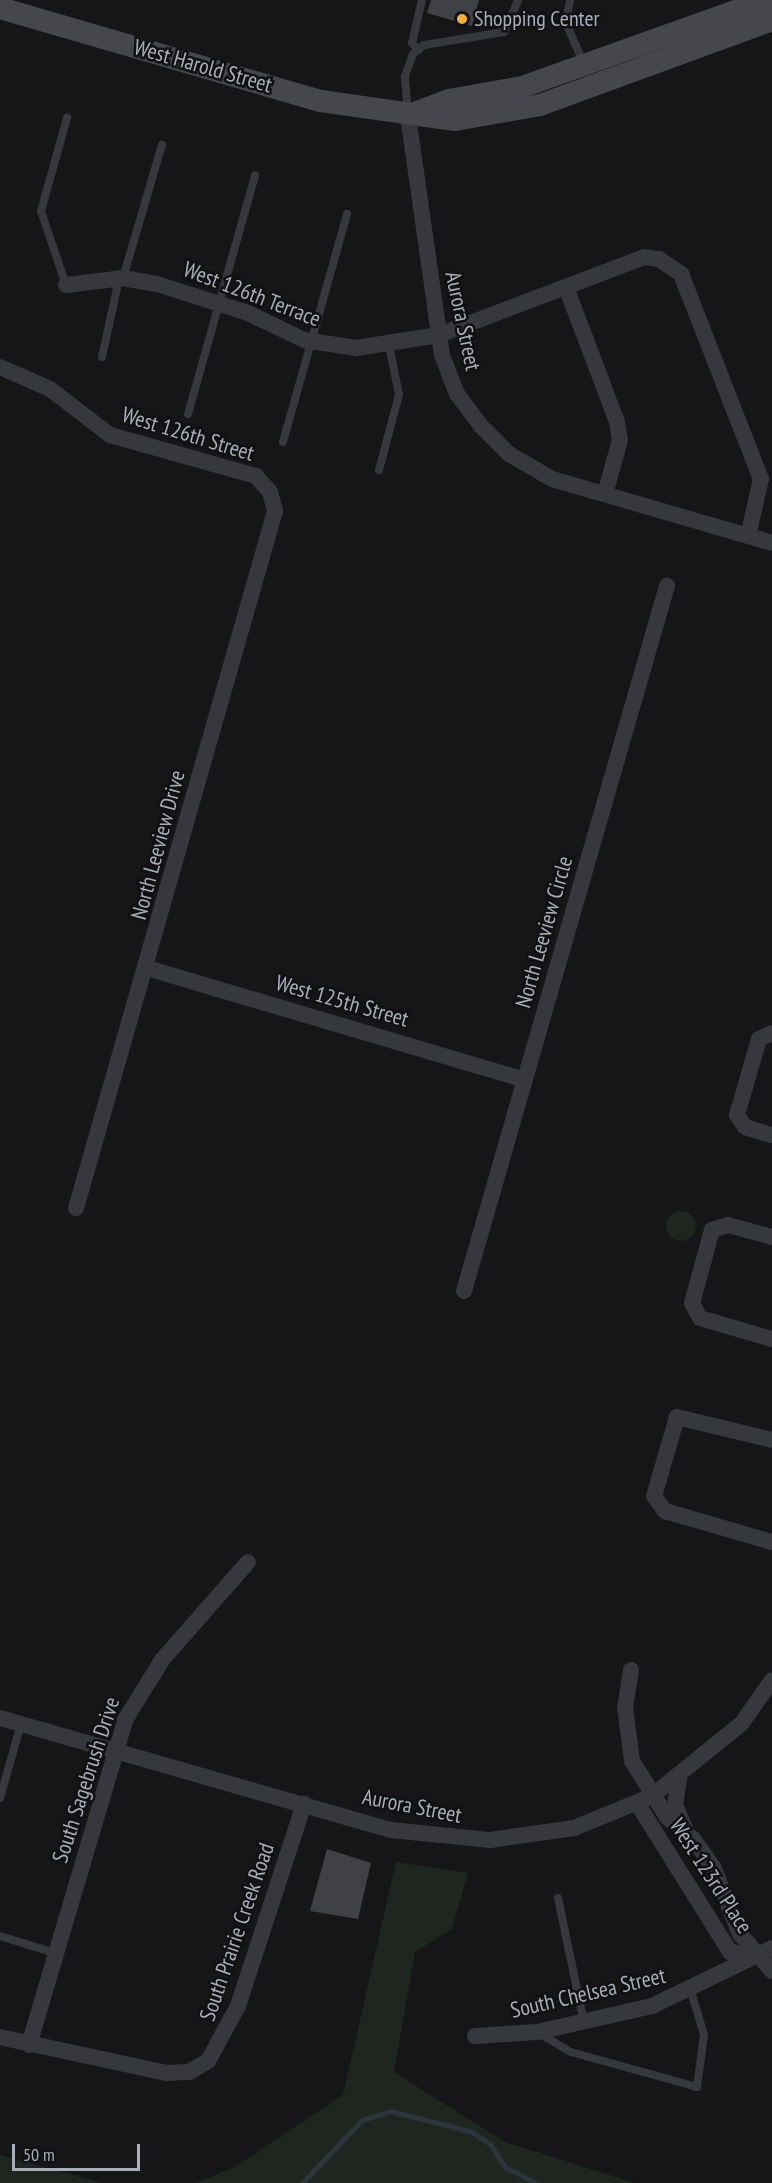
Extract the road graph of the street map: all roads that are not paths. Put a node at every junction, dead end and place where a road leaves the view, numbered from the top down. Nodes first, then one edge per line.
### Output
1 (423, 0) edge
2 (518, 0) edge
3 (570, 0) edge
4 (766, 0) edge
5 (0, 8) edge
6 (772, 20) edge
7 (418, 50) junction
8 (585, 66) junction
9 (408, 116) junction
10 (67, 118) dead end
11 (162, 145) dead end
12 (255, 175) dead end
13 (347, 214) dead end
14 (121, 278) junction
15 (66, 285) joint
16 (566, 286) junction
17 (222, 303) junction
18 (439, 335) junction
19 (310, 342) junction
20 (389, 345) junction
21 (102, 357) dead end
22 (0, 367) edge
23 (188, 414) dead end
24 (283, 442) dead end
25 (379, 470) dead end
26 (270, 492) joint
27 (605, 494) junction
28 (748, 536) junction
29 (772, 543) edge
30 (668, 586) dead end
31 (147, 968) junction
32 (772, 1033) edge
33 (524, 1080) junction
34 (764, 1133) edge
35 (76, 1209) dead end
36 (772, 1238) edge
37 (464, 1291) dead end
38 (772, 1339) edge
39 (772, 1440) edge
40 (772, 1542) edge
41 (248, 1562) dead end
42 (631, 1670) dead end
43 (772, 1680) edge
44 (0, 1719) edge
45 (21, 1724) junction
46 (116, 1752) junction
47 (679, 1778) junction
48 (0, 1798) edge
49 (644, 1800) junction
50 (304, 1804) junction
51 (686, 1832) junction
52 (558, 1898) dead end
53 (0, 1936) edge
54 (772, 1948) edge
55 (52, 1952) junction
56 (757, 1958) junction
57 (772, 1971) edge
58 (691, 1991) junction
59 (584, 2022) junction
60 (537, 2032) junction
61 (475, 2036) dead end
62 (0, 2037) edge
63 (29, 2045) junction

1 - 7 lane
2 - 7 lane
3 - 8 lane
4 - 8 main road, West Harold Street
5 - 9 main road, West Harold Street
6 - 9 main road, West Harold Street
7 - 9 lane
8 - 9 main road, West Harold Street
9 - 18 street, Aurora Street
10 - 15 lane
11 - 14 lane
12 - 17 lane
13 - 19 lane
14 - 15 street, West 126th Terrace
14 - 17 street, West 126th Terrace
14 - 21 lane
16 - 18 street, West 126th Terrace
16 - 27 street
16 - 28 street, West 126th Terrace
17 - 19 street, West 126th Terrace
17 - 23 lane
18 - 20 street, West 126th Terrace
18 - 27 street, Aurora Street
19 - 20 street, West 126th Terrace
19 - 24 lane
20 - 25 lane
22 - 26 street, West 126th Street
26 - 31 street, North Leeview Drive
27 - 28 street, Aurora Street
28 - 29 street, Aurora Street
30 - 33 street, North Leeview Circle
31 - 33 street, West 125th Street
31 - 35 street, North Leeview Drive
32 - 34 street
33 - 37 street, North Leeview Circle
36 - 38 street
39 - 40 street
41 - 46 street, South Sagebrush Drive
42 - 49 street
43 - 47 street, Aurora Street
44 - 45 street, Aurora Street
45 - 46 street, Aurora Street
45 - 48 lane
46 - 50 street, Aurora Street
46 - 55 street, South Sagebrush Drive
47 - 49 street, Aurora Street
47 - 51 street
49 - 50 street, Aurora Street
49 - 51 street
49 - 56 street, West 123rd Place
50 - 63 street, South Prairie Creek Road
51 - 56 street, West 123rd Place
52 - 59 lane
53 - 55 lane
54 - 56 street, South Chelsea Street
55 - 63 street, South Sagebrush Drive
56 - 57 street, West 123rd Place
56 - 58 street, South Chelsea Street
58 - 59 street, South Chelsea Street
58 - 60 lane
59 - 60 street, South Chelsea Street
60 - 61 street, South Chelsea Street
62 - 63 street

